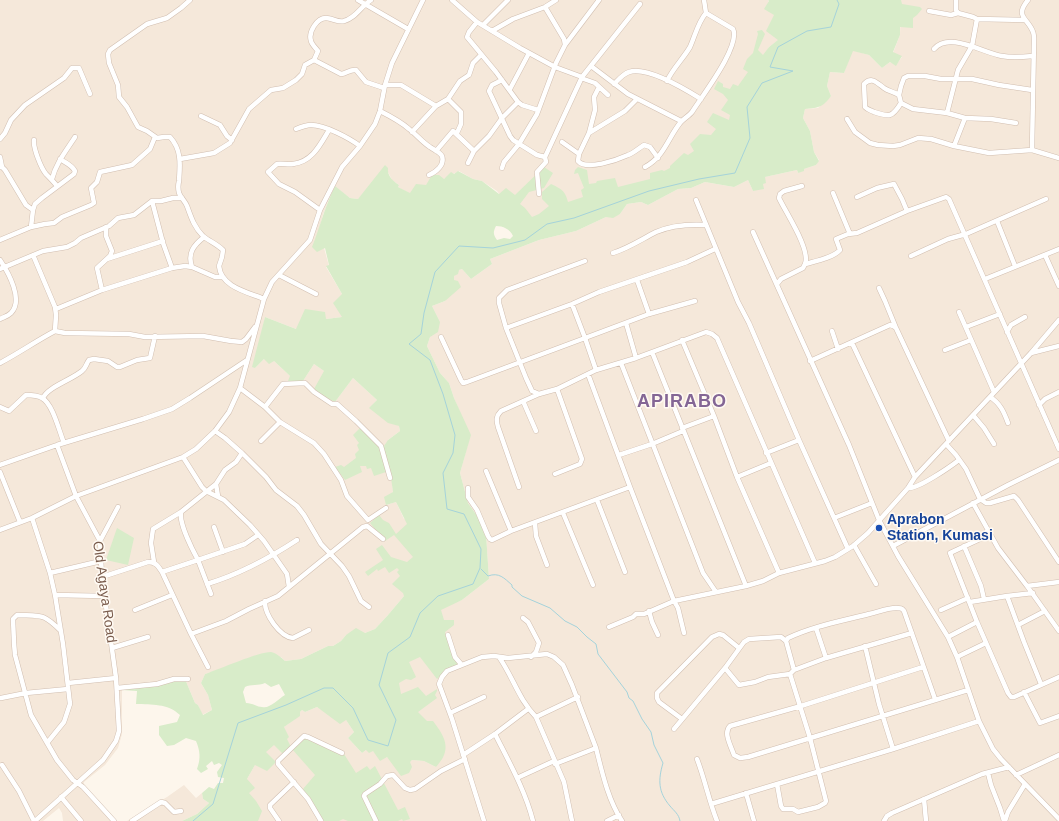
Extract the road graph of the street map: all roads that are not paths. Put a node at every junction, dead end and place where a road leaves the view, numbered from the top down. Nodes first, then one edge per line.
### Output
1 (190, 0) edge
2 (358, 0) edge
3 (371, 0) edge
4 (422, 0) edge
5 (452, 0) edge
6 (508, 0) edge
7 (556, 0) edge
8 (599, 0) edge
9 (704, 0) edge
10 (956, 0) edge
11 (1027, 1) edge
12 (364, 4) junction
13 (640, 4) dead end
14 (546, 7) junction
15 (929, 11) dead end
16 (706, 13) junction
17 (958, 13) junction
18 (977, 19) junction
19 (1024, 20) junction
20 (477, 22) junction
21 (483, 25) junction
22 (408, 29) junction
23 (492, 31) junction
24 (565, 45) junction
25 (972, 46) junction
26 (934, 49) dead end
27 (529, 53) junction
28 (481, 55) junction
29 (1033, 56) junction
30 (314, 60) junction
31 (591, 66) junction
32 (555, 67) junction
33 (581, 77) junction
34 (956, 78) junction
35 (502, 80) junction
36 (667, 81) junction
37 (614, 84) junction
38 (385, 86) junction
39 (600, 87) junction
40 (510, 89) junction
41 (1032, 90) junction
42 (90, 94) dead end
43 (608, 95) dead end
44 (899, 95) junction
45 (448, 99) junction
46 (637, 99) junction
47 (701, 99) junction
48 (518, 102) junction
49 (901, 103) junction
50 (436, 106) junction
51 (538, 110) junction
52 (380, 111) junction
53 (947, 113) junction
54 (201, 116) dead end
55 (502, 118) junction
56 (965, 118) junction
57 (847, 119) dead end
58 (681, 121) junction
59 (1016, 123) dead end
60 (296, 129) dead end
61 (329, 130) junction
62 (412, 132) junction
63 (589, 133) junction
64 (456, 134) junction
65 (75, 137) dead end
66 (155, 137) junction
67 (0, 139) edge
68 (34, 140) dead end
69 (232, 140) junction
70 (562, 142) dead end
71 (519, 144) junction
72 (360, 146) junction
73 (954, 146) junction
74 (1032, 150) junction
75 (436, 151) junction
76 (474, 151) junction
77 (579, 154) junction
78 (545, 157) junction
79 (0, 158) edge
80 (658, 158) junction
81 (1059, 158) edge
82 (60, 159) junction
83 (180, 159) junction
84 (468, 163) dead end
85 (1, 167) edge
86 (645, 167) dead end
87 (502, 168) dead end
88 (429, 175) dead end
89 (52, 179) junction
90 (57, 186) junction
91 (802, 186) dead end
92 (833, 193) dead end
93 (539, 194) dead end
94 (857, 197) dead end
95 (182, 198) junction
96 (1046, 199) dead end
97 (696, 200) dead end
98 (152, 201) junction
99 (33, 210) junction
100 (320, 210) junction
101 (907, 211) junction
102 (997, 221) junction
103 (706, 225) junction
104 (106, 227) junction
105 (31, 228) junction
106 (96, 231) junction
107 (753, 232) dead end
108 (850, 234) junction
109 (966, 234) junction
110 (106, 236) junction
111 (204, 237) junction
112 (0, 240) edge
113 (163, 241) junction
114 (715, 249) junction
115 (1059, 249) edge
116 (613, 253) dead end
117 (33, 255) junction
118 (1045, 255) junction
119 (911, 256) dead end
120 (106, 259) junction
121 (0, 260) edge
122 (585, 261) dead end
123 (805, 264) junction
124 (1014, 266) junction
125 (192, 267) junction
126 (2, 268) edge
127 (172, 268) junction
128 (279, 275) junction
129 (223, 277) junction
130 (985, 279) junction
131 (637, 280) junction
132 (777, 284) junction
133 (1059, 286) edge
134 (879, 288) dead end
135 (102, 290) junction
136 (316, 294) dead end
137 (264, 299) junction
138 (695, 301) dead end
139 (572, 304) junction
140 (56, 309) junction
141 (959, 312) dead end
142 (649, 314) junction
143 (1000, 314) junction
144 (1025, 317) dead end
145 (0, 319) edge
146 (1059, 320) edge
147 (626, 323) junction
148 (256, 326) junction
149 (966, 327) junction
150 (506, 328) junction
151 (896, 328) junction
152 (55, 330) junction
153 (832, 331) dead end
154 (1008, 332) junction
155 (155, 336) junction
156 (441, 337) dead end
157 (585, 338) junction
158 (682, 340) junction
159 (971, 340) junction
160 (852, 343) junction
161 (1059, 346) edge
162 (838, 349) junction
163 (945, 350) dead end
164 (652, 352) junction
165 (1031, 353) junction
166 (636, 358) junction
167 (247, 360) junction
168 (810, 361) junction
169 (520, 362) junction
170 (621, 363) junction
171 (0, 364) edge
172 (1021, 364) junction
173 (596, 370) junction
174 (588, 374) junction
175 (240, 388) junction
176 (557, 388) junction
177 (994, 392) junction
178 (1059, 392) edge
179 (539, 394) junction
180 (990, 397) junction
181 (43, 398) junction
182 (1036, 398) junction
183 (1045, 398) junction
184 (523, 401) junction
185 (1039, 405) junction
186 (0, 407) edge
187 (265, 407) junction
188 (973, 415) junction
189 (714, 416) junction
190 (280, 422) junction
191 (1008, 423) dead end
192 (683, 430) junction
193 (214, 431) junction
194 (536, 431) dead end
195 (798, 440) junction
196 (261, 441) dead end
197 (947, 442) junction
198 (64, 443) junction
199 (652, 444) junction
200 (994, 444) dead end
201 (57, 445) junction
202 (1059, 449) edge
203 (242, 453) junction
204 (766, 453) junction
205 (619, 455) junction
206 (183, 457) junction
207 (960, 460) junction
208 (1059, 460) edge
209 (771, 463) junction
210 (0, 465) edge
211 (486, 471) dead end
212 (0, 472) edge
213 (555, 474) dead end
214 (737, 477) junction
215 (915, 477) junction
216 (390, 478) dead end
217 (216, 484) junction
218 (520, 487) dead end
219 (630, 487) junction
220 (468, 488) dead end
221 (908, 488) junction
222 (206, 491) junction
223 (76, 496) junction
224 (218, 496) junction
225 (980, 499) junction
226 (598, 500) junction
227 (872, 503) junction
228 (973, 503) junction
229 (118, 507) dead end
230 (386, 508) dead end
231 (181, 512) junction
232 (563, 513) junction
233 (32, 518) junction
234 (834, 518) junction
235 (368, 520) junction
236 (879, 520) junction
237 (20, 522) junction
238 (535, 523) junction
239 (368, 526) junction
240 (214, 527) dead end
241 (0, 530) edge
242 (988, 530) junction
243 (511, 531) junction
244 (258, 535) junction
245 (383, 539) dead end
246 (297, 540) dead end
247 (100, 541) junction
248 (854, 545) junction
249 (893, 546) junction
250 (964, 546) junction
251 (848, 549) junction
252 (223, 552) junction
253 (330, 554) junction
254 (273, 555) junction
255 (198, 560) junction
256 (101, 561) junction
257 (154, 562) junction
258 (1059, 562) edge
259 (816, 563) junction
260 (547, 565) dead end
261 (162, 572) junction
262 (625, 572) dead end
263 (50, 573) junction
264 (779, 573) junction
265 (287, 574) junction
266 (102, 577) junction
267 (297, 580) junction
268 (1059, 582) edge
269 (207, 584) junction
270 (876, 584) dead end
271 (593, 585) dead end
272 (746, 586) junction
273 (1027, 586) junction
274 (289, 587) junction
275 (716, 592) junction
276 (1033, 593) junction
277 (211, 594) dead end
278 (55, 595) junction
279 (172, 595) junction
280 (104, 596) junction
281 (1008, 596) junction
282 (984, 599) junction
283 (969, 600) junction
284 (265, 601) junction
285 (674, 601) junction
286 (369, 607) dead end
287 (135, 610) dead end
288 (941, 610) dead end
289 (649, 611) junction
290 (1045, 611) junction
291 (523, 618) dead end
292 (977, 622) junction
293 (1018, 626) junction
294 (609, 627) dead end
295 (816, 628) junction
296 (310, 630) dead end
297 (61, 631) junction
298 (1059, 631) edge
299 (684, 633) dead end
300 (912, 633) junction
301 (191, 634) junction
302 (448, 635) dead end
303 (658, 635) dead end
304 (148, 637) dead end
305 (948, 637) junction
306 (786, 641) junction
307 (986, 643) junction
308 (865, 646) junction
309 (112, 648) junction
310 (738, 648) junction
311 (531, 656) junction
312 (499, 657) junction
313 (957, 657) junction
314 (508, 658) junction
315 (826, 658) junction
316 (461, 664) junction
317 (208, 667) dead end
318 (923, 667) junction
319 (507, 668) junction
320 (725, 668) junction
321 (792, 672) junction
322 (1059, 677) edge
323 (116, 678) junction
324 (188, 679) dead end
325 (873, 682) junction
326 (68, 683) junction
327 (1041, 684) junction
328 (117, 688) junction
329 (68, 690) junction
330 (968, 690) junction
331 (1024, 692) junction
332 (26, 693) junction
333 (484, 697) dead end
334 (578, 697) junction
335 (1, 698) edge
336 (935, 699) junction
337 (801, 706) junction
338 (528, 709) junction
339 (450, 712) junction
340 (882, 715) junction
341 (1059, 716) edge
342 (536, 717) junction
343 (682, 719) junction
344 (979, 721) junction
345 (674, 729) dead end
346 (495, 734) junction
347 (810, 738) junction
348 (47, 743) junction
349 (596, 748) junction
350 (893, 750) junction
351 (342, 753) dead end
352 (1059, 755) edge
353 (464, 757) junction
354 (697, 760) dead end
355 (555, 762) junction
356 (2, 765) dead end
357 (1009, 767) junction
358 (819, 773) junction
359 (988, 773) junction
360 (1016, 775) junction
361 (518, 778) junction
362 (294, 782) junction
363 (78, 783) junction
364 (778, 784) junction
365 (1025, 784) junction
366 (746, 793) junction
367 (61, 797) junction
368 (924, 799) junction
369 (917, 802) junction
370 (711, 804) junction
371 (924, 805) junction
372 (181, 812) dead end
373 (619, 815) junction
374 (1059, 819) edge
375 (35, 821) edge
376 (81, 821) edge
377 (114, 821) edge
378 (132, 821) edge
379 (279, 821) edge
380 (321, 821) edge
381 (376, 821) edge
382 (483, 821) edge
383 (532, 821) edge
384 (572, 821) edge
385 (607, 821) edge
386 (622, 821) edge
387 (717, 821) edge
388 (754, 821) edge
389 (884, 821) edge
390 (926, 821) edge
391 (1004, 821) edge

1 - 66 street
2 - 12 street
3 - 12 street
4 - 22 street
5 - 20 street
6 - 21 street
7 - 14 street
8 - 24 street
9 - 16 street
10 - 17 street
11 - 19 street
12 - 22 street
12 - 30 street
13 - 31 street
14 - 23 street
14 - 24 street
15 - 17 street
16 - 36 street
16 - 47 street
17 - 18 street
18 - 19 street
18 - 25 street
19 - 29 street
20 - 21 street
20 - 28 street
21 - 23 street
22 - 38 street
23 - 27 street
24 - 32 street
25 - 26 street
25 - 29 street
25 - 34 street
27 - 32 street
27 - 40 street
28 - 35 street
28 - 45 street
29 - 41 street
30 - 38 street
30 - 69 street
31 - 33 street
31 - 37 street
32 - 33 street
32 - 51 street
33 - 39 street
33 - 78 street
34 - 41 street
34 - 44 street
34 - 53 street
35 - 40 street
35 - 55 street
36 - 37 street
36 - 47 street
37 - 46 street
38 - 50 street
38 - 52 street
39 - 43 street
39 - 63 street
40 - 48 street
41 - 74 street
42 - 67 street
44 - 49 street
44 - 49 street
45 - 50 street
45 - 64 street
46 - 58 street
46 - 63 street
47 - 58 street
48 - 51 street
48 - 55 street
49 - 53 street
50 - 62 street
51 - 71 street
52 - 62 street
52 - 72 street
53 - 56 street
54 - 69 street
55 - 71 street
55 - 76 street
56 - 59 street
56 - 73 street
57 - 73 street
58 - 80 street
60 - 61 street
61 - 72 street
61 - 100 street
62 - 75 street
63 - 77 street
64 - 75 street
64 - 76 street
65 - 82 street
66 - 83 street
66 - 105 street
68 - 89 street
69 - 83 street
70 - 77 street
71 - 78 street
71 - 87 street
72 - 100 street
73 - 74 street
74 - 81 street
75 - 88 street
76 - 84 street
77 - 80 street
78 - 93 street
79 - 85 street
80 - 86 street
82 - 89 street
82 - 90 street
83 - 95 street
85 - 99 street
89 - 90 street
90 - 99 street
91 - 123 street
92 - 108 street
94 - 101 street
95 - 98 street
95 - 111 street
96 - 102 street
97 - 103 street
98 - 104 street
98 - 113 street
99 - 105 street
100 - 128 street
101 - 108 street
101 - 109 street
102 - 109 street
102 - 124 street
103 - 114 street
103 - 116 street
104 - 106 street
104 - 110 street
105 - 112 street
106 - 110 street
106 - 117 street
107 - 132 street
108 - 123 street
109 - 119 street
109 - 130 street
110 - 120 street
111 - 125 street
111 - 129 street
113 - 120 street
113 - 127 street
114 - 131 street
114 - 195 street
115 - 118 street
117 - 126 street
117 - 140 street
118 - 124 street
118 - 133 street
120 - 135 street
121 - 126 street
122 - 150 street
123 - 132 street
124 - 130 street
125 - 127 street
125 - 129 street
126 - 145 street
127 - 135 street
128 - 136 street
128 - 137 street
129 - 137 street
130 - 143 street
131 - 139 street
131 - 142 street
132 - 168 street
134 - 151 street
135 - 140 street
137 - 148 street
138 - 142 street
139 - 150 street
139 - 157 street
140 - 152 street
141 - 149 street
142 - 147 street
143 - 149 street
143 - 154 street
144 - 154 street
146 - 165 street
147 - 157 street
147 - 166 street
148 - 155 street
148 - 167 street
149 - 159 street
150 - 169 street
151 - 160 street
151 - 197 street
152 - 155 street
152 - 171 street
153 - 162 street
154 - 172 street
155 - 181 street
156 - 169 street
157 - 169 street
157 - 173 street
158 - 164 street
158 - 189 street
158 - 204 street
159 - 163 street
159 - 177 street
160 - 162 street
160 - 215 street
161 - 165 street
162 - 168 street
164 - 166 street
164 - 192 street
165 - 172 street
166 - 170 street
167 - 175 street
167 - 198 street
168 - 227 street
169 - 179 street
170 - 173 street
170 - 199 street
172 - 177 street
172 - 182 street
173 - 174 street
174 - 176 street
174 - 205 street
175 - 187 street
175 - 193 street
176 - 179 street
176 - 213 street
177 - 180 street
178 - 183 street
179 - 184 street
180 - 188 street
180 - 191 street
181 - 186 street
181 - 198 street
182 - 183 street
182 - 185 street
183 - 185 street
184 - 194 street
184 - 218 street
185 - 202 street
187 - 190 street
187 - 216 street
188 - 197 street
188 - 200 street
189 - 192 street
189 - 214 street
190 - 196 street
190 - 235 street
192 - 199 street
192 - 272 street
193 - 203 street
193 - 206 street
195 - 204 street
195 - 234 street
197 - 207 street
197 - 215 street
198 - 201 street
199 - 205 street
199 - 275 street
201 - 210 street
201 - 223 street, Old Agaya Road
203 - 217 street
203 - 253 street
204 - 209 street
205 - 219 street
206 - 222 street
206 - 223 street
207 - 221 street
207 - 225 street
208 - 225 street
209 - 214 street
209 - 259 street
211 - 243 street
212 - 237 street
214 - 264 street
215 - 221 street
217 - 222 street
217 - 224 street
219 - 226 street
219 - 285 street
220 - 243 street
221 - 236 street
222 - 224 street
222 - 231 street
223 - 233 street
223 - 247 street, Old Agaya Road
224 - 244 street
225 - 228 street
225 - 258 street
226 - 232 street
226 - 262 street
227 - 234 street
227 - 236 street
228 - 242 street
228 - 249 street
229 - 247 street
230 - 235 street
231 - 255 street
231 - 257 street
232 - 238 street
232 - 271 street
233 - 237 street
233 - 263 street
234 - 251 street
235 - 239 street
236 - 248 street
236 - 249 street
237 - 241 street
238 - 243 street
238 - 260 street
239 - 245 street
239 - 253 street
240 - 252 street
242 - 250 street
242 - 273 street
244 - 252 street
244 - 254 street
246 - 254 street
247 - 256 street, Old Agaya Road
248 - 251 street
248 - 270 street
249 - 305 street
250 - 282 street
250 - 283 street
251 - 259 street
252 - 255 street
253 - 267 street
253 - 286 street
254 - 265 street
254 - 269 street
255 - 261 street
255 - 269 street
256 - 263 street
256 - 266 street, Old Agaya Road
257 - 261 street
257 - 266 street
259 - 264 street
261 - 279 street
263 - 278 street
264 - 272 street
265 - 267 street
265 - 274 street
266 - 280 street, Old Agaya Road
267 - 274 street
268 - 273 street
269 - 277 street
272 - 275 street
273 - 276 street
274 - 284 street
275 - 285 street
276 - 281 street
276 - 290 street
278 - 280 street
278 - 297 street
279 - 287 street
279 - 301 street
280 - 309 street, Old Agaya Road
281 - 282 street
281 - 293 street
282 - 283 street
283 - 288 street
283 - 292 street
284 - 296 street
284 - 301 street
285 - 289 street
285 - 299 street
289 - 294 street
289 - 303 street
290 - 293 street
290 - 298 street
291 - 311 street
292 - 305 street
292 - 307 street
293 - 327 street
295 - 300 street
295 - 306 street
295 - 315 street
297 - 326 street
297 - 332 street
300 - 308 street
300 - 318 street
301 - 317 street
302 - 316 street
304 - 309 street
305 - 313 street
306 - 310 street
306 - 321 street
307 - 313 street
307 - 331 street
308 - 315 street
308 - 325 street
309 - 323 street, Old Agaya Road
310 - 320 street
310 - 343 street
311 - 314 street
311 - 334 street
312 - 314 street
312 - 316 street
312 - 319 street
313 - 330 street
314 - 319 street
315 - 321 street
316 - 339 street
318 - 325 street
318 - 336 street
319 - 338 street
320 - 321 street
320 - 343 street
321 - 337 street
322 - 327 street
323 - 326 street
323 - 328 street, Old Agaya Road
324 - 328 street
325 - 337 street
325 - 340 street
326 - 329 street
327 - 331 street
328 - 363 street, Old Agaya Road
329 - 332 street
329 - 348 street
330 - 336 street
330 - 344 street
331 - 341 street
332 - 335 street
332 - 348 street
333 - 339 street
334 - 342 street
334 - 349 street
336 - 340 street
337 - 347 street
337 - 347 street
338 - 342 street
338 - 346 street
339 - 353 street
340 - 347 street
340 - 350 street
342 - 355 street
343 - 345 street
344 - 350 street
344 - 357 street
346 - 353 street
346 - 361 street
347 - 358 street
348 - 363 street
349 - 355 street
349 - 373 street
350 - 358 street
351 - 362 street
352 - 360 street
353 - 381 street
353 - 382 street
354 - 370 street
355 - 361 street
355 - 384 street
356 - 375 street
357 - 359 street
357 - 360 street
358 - 364 street
358 - 364 street
359 - 368 street
359 - 391 street
360 - 365 street
361 - 383 street
362 - 379 street
362 - 380 street
363 - 367 street, Old Agaya Road
363 - 377 street
364 - 366 street
365 - 374 street
365 - 391 street
366 - 370 street
366 - 388 street
367 - 375 street, Old Agaya Road
367 - 376 street
368 - 369 street
368 - 371 street
369 - 371 street
369 - 389 street
370 - 387 street
371 - 390 street
372 - 378 street
373 - 385 street
373 - 386 street

